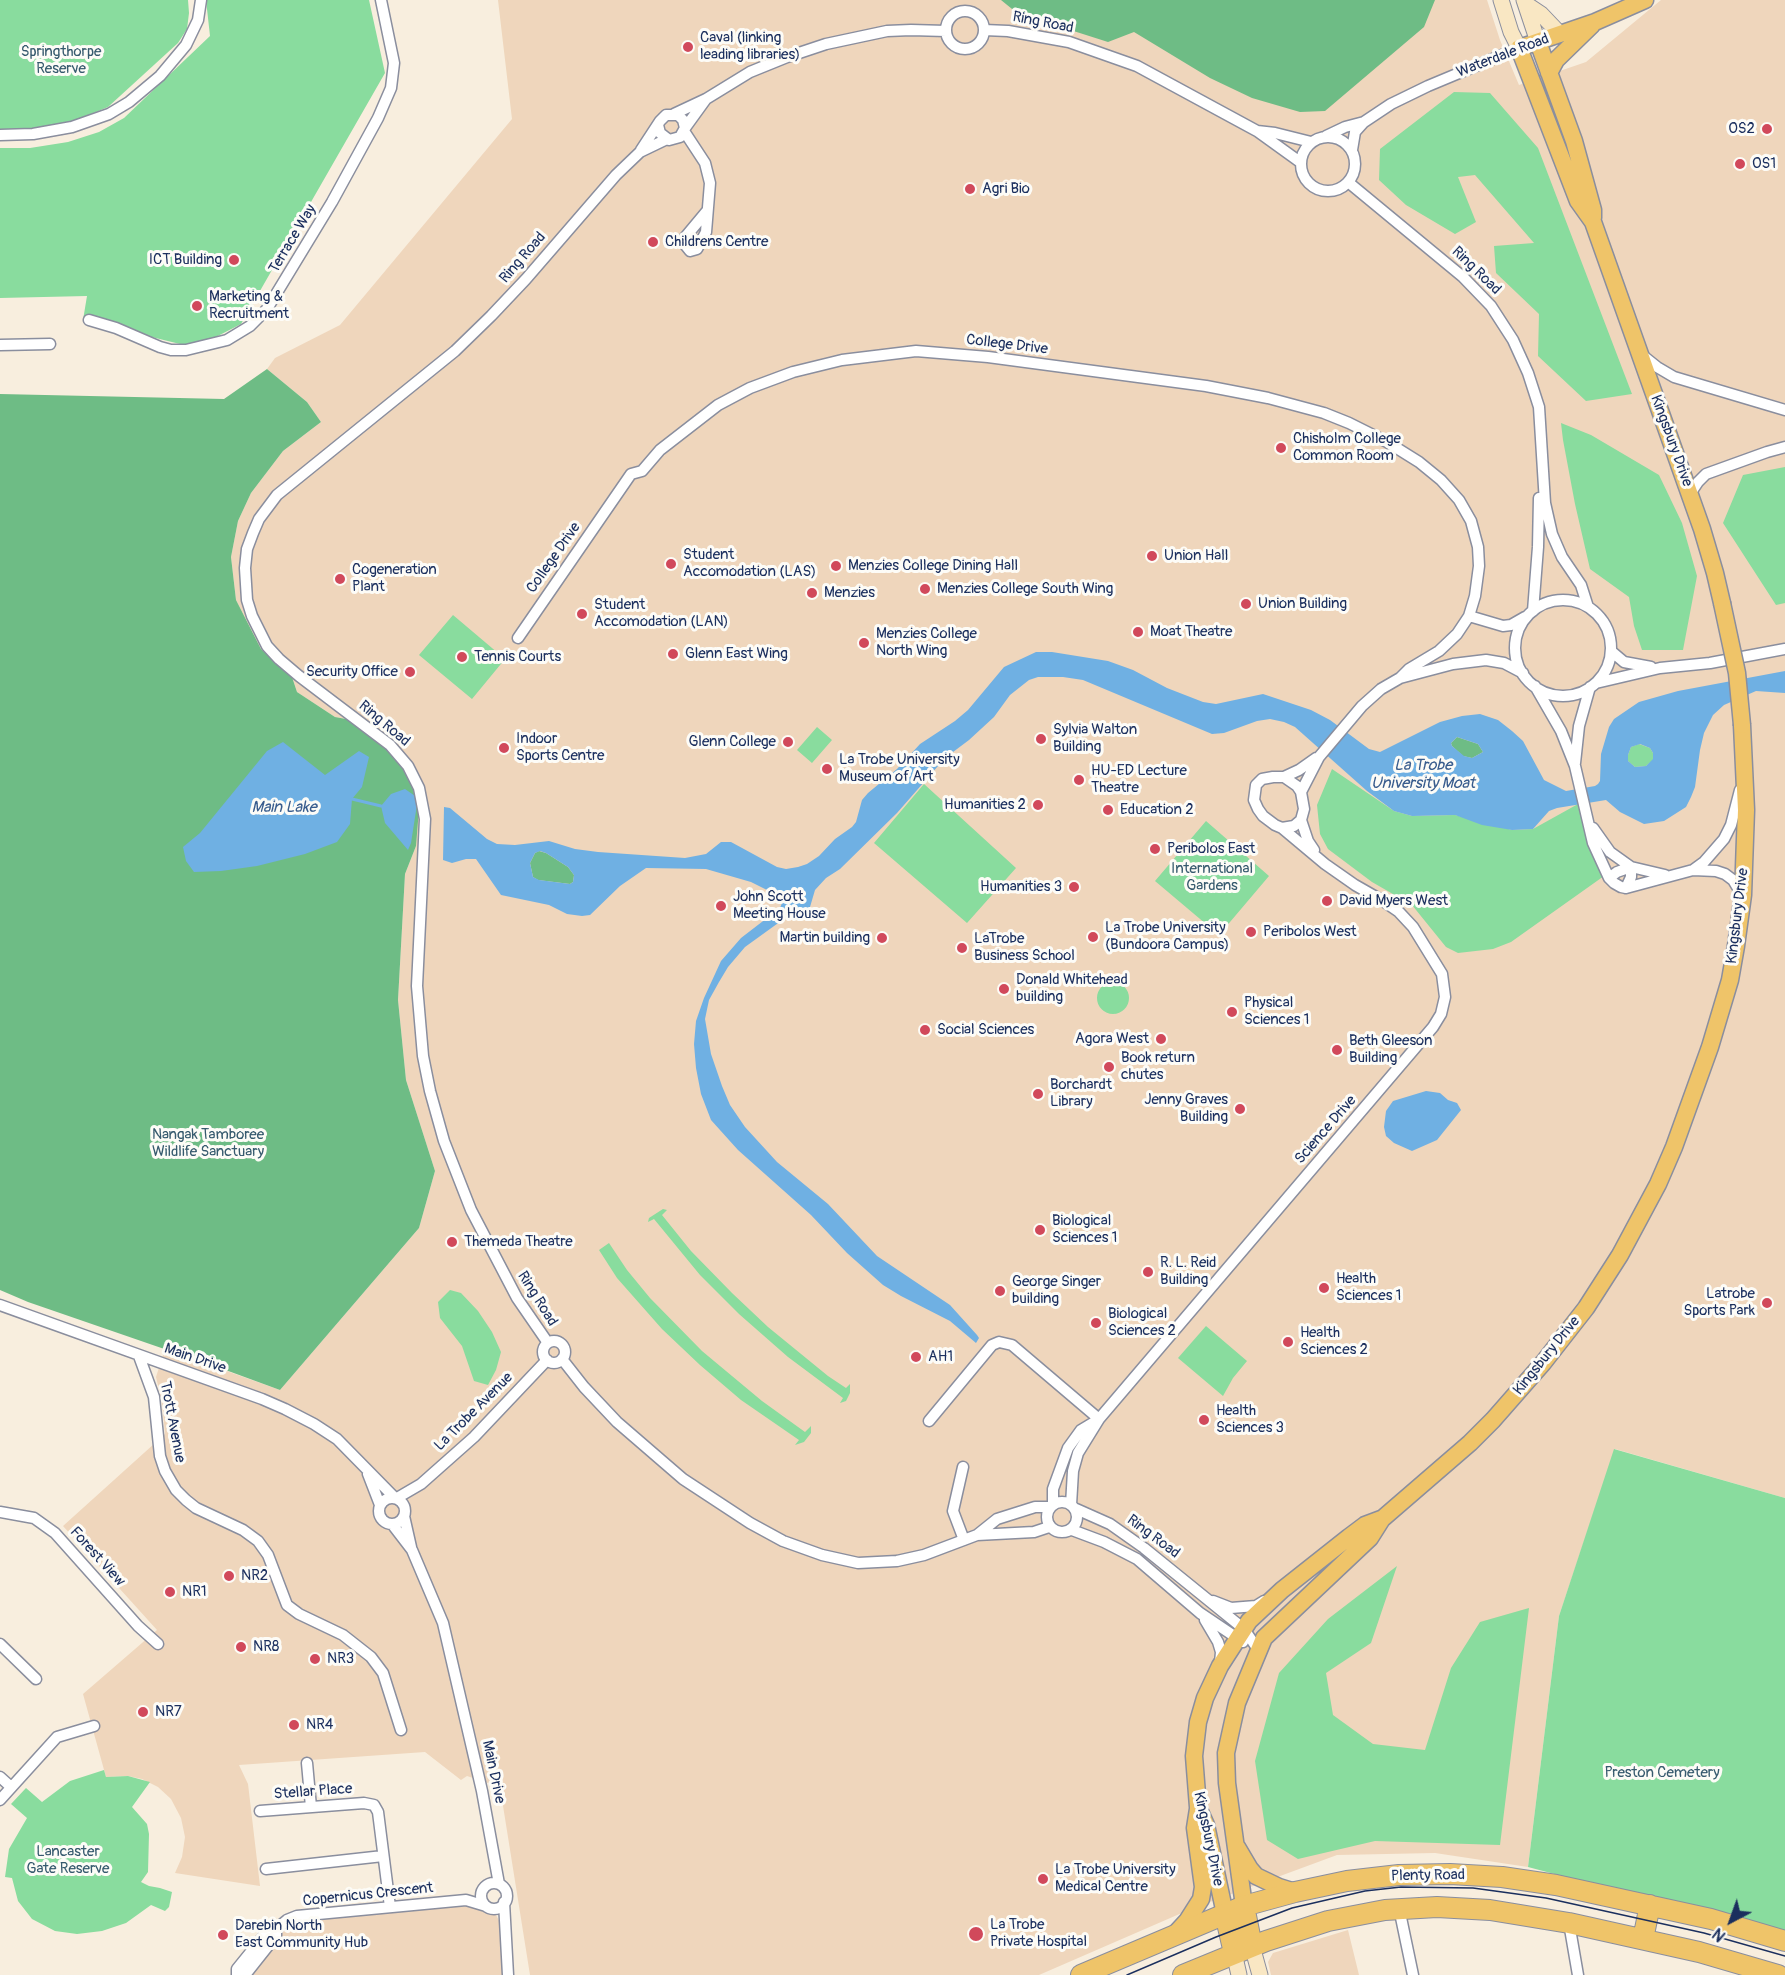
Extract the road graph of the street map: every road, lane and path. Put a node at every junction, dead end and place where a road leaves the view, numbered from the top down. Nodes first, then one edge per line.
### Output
1 (201, 0) edge
2 (381, 0) edge
3 (1501, 0) edge
4 (1645, 0) edge
5 (1525, 2) edge
6 (963, 5) edge
7 (1595, 22) junction
8 (984, 30) junction
9 (946, 31) junction
10 (1560, 34) junction
11 (1538, 42) junction
12 (1519, 48) junction
13 (1549, 73) junction
14 (706, 99) junction
15 (674, 114) junction
16 (1364, 122) junction
17 (658, 125) junction
18 (684, 130) junction
19 (1257, 131) junction
20 (0, 135) edge
21 (1326, 136) junction
22 (670, 140) junction
23 (1311, 142) junction
24 (1352, 150) junction
25 (640, 152) junction
26 (701, 157) junction
27 (1300, 162) junction
28 (1348, 182) junction
29 (707, 211) dead end
30 (1593, 222) junction
31 (89, 320) dead end
32 (50, 344) dead end
33 (0, 345) edge
34 (1639, 352) junction
35 (1785, 410) edge
36 (1785, 447) edge
37 (1541, 450) junction
38 (1690, 494) junction
39 (1588, 607) junction
40 (1530, 613) junction
41 (1469, 616) junction
42 (518, 638) dead end
43 (1785, 649) edge
44 (1611, 651) junction
45 (1660, 668) junction
46 (1523, 673) junction
47 (1400, 678) junction
48 (1593, 685) junction
49 (1534, 686) junction
50 (1318, 757) junction
51 (1575, 766) junction
52 (1745, 770) junction
53 (1284, 777) junction
54 (1301, 792) junction
55 (1586, 815) junction
56 (1301, 820) junction
57 (1282, 828) junction
58 (1325, 864) junction
59 (1631, 867) junction
60 (1693, 870) junction
61 (1668, 876) junction
62 (1609, 878) junction
63 (1626, 888) junction
64 (1743, 895) junction
65 (0, 1305) edge
66 (548, 1343) junction
67 (139, 1356) junction
68 (562, 1359) junction
69 (547, 1360) junction
70 (1099, 1419) junction
71 (929, 1421) dead end
72 (1068, 1448) junction
73 (1078, 1454) junction
74 (963, 1467) dead end
75 (365, 1468) junction
76 (421, 1484) junction
77 (395, 1497) junction
78 (380, 1505) junction
79 (1052, 1506) junction
80 (1072, 1506) junction
81 (0, 1512) edge
82 (405, 1513) junction
83 (1382, 1519) junction
84 (392, 1524) junction
85 (1049, 1527) junction
86 (1072, 1530) junction
87 (977, 1535) junction
88 (964, 1540) junction
89 (412, 1550) junction
90 (1282, 1590) junction
91 (1207, 1599) junction
92 (1200, 1613) junction
93 (1240, 1634) junction
94 (0, 1644) edge
95 (158, 1644) dead end
96 (1259, 1651) junction
97 (1220, 1666) junction
98 (36, 1679) dead end
99 (94, 1726) dead end
100 (401, 1730) dead end
101 (307, 1763) dead end
102 (0, 1778) edge
103 (11, 1787) junction
104 (0, 1800) edge
105 (310, 1807) junction
106 (1198, 1807) junction
107 (260, 1811) dead end
108 (1234, 1841) junction
109 (383, 1856) junction
110 (494, 1864) junction
111 (266, 1869) dead end
112 (499, 1884) junction
113 (484, 1889) junction
114 (1295, 1892) junction
115 (466, 1900) junction
116 (504, 1902) junction
117 (1650, 1905) junction
118 (1244, 1906) junction
119 (390, 1907) junction
120 (489, 1907) junction
121 (1399, 1908) junction
122 (1225, 1914) junction
123 (1569, 1923) junction
124 (276, 1929) junction
125 (506, 1933) junction
126 (1175, 1934) junction
127 (1642, 1939) junction
128 (1785, 1941) edge
129 (1243, 1950) junction
130 (1749, 1971) edge
131 (237, 1975) edge
132 (245, 1975) edge
133 (508, 1975) edge
134 (1081, 1975) edge
135 (1184, 1975) edge
136 (1239, 1975) edge
137 (1260, 1975) edge
138 (1413, 1975) edge
139 (1578, 1975) edge
140 (1778, 1975) edge

1 - 20 street
2 - 31 street, Terrace Way
3 - 12 main road, Kingsbury Drive
4 - 7 main road, Waterdale Road
5 - 10 main road
5 - 11 main road, Kingsbury Drive
6 - 8 street
6 - 9 street
7 - 10 main road, Waterdale Road
7 - 13 main road
8 - 9 street
8 - 19 street, Ring Road
9 - 14 street
10 - 11 main road, Waterdale Road
11 - 12 main road, Waterdale Road
11 - 13 main road, Kingsbury Drive
12 - 16 street, Waterdale Road
12 - 30 main road, Kingsbury Drive
13 - 30 main road, Kingsbury Drive
14 - 15 street
14 - 18 street
15 - 17 street
15 - 18 street
16 - 21 street, Waterdale Road
16 - 24 street
17 - 22 street
17 - 25 street
18 - 22 street
18 - 26 street
19 - 23 street, Ring Road
19 - 27 street, Ring Road
21 - 23 street
21 - 24 street
22 - 25 street, Ring Road
22 - 26 street
23 - 27 street
24 - 28 street
25 - 66 street, Ring Road
26 - 29 street
27 - 28 street
28 - 37 street, Ring Road
30 - 34 main road, Kingsbury Drive
32 - 33 street
34 - 35 street
34 - 38 main road, Kingsbury Drive
36 - 38 street
37 - 39 street, Ring Road
37 - 40 street, Ring Road
38 - 52 main road, Kingsbury Drive, bridge
39 - 40 street
39 - 44 street
40 - 41 street
40 - 46 street
41 - 42 street, College Drive
41 - 47 street, College Drive
43 - 45 street
44 - 45 street
44 - 48 street
45 - 48 street
46 - 47 street, College Drive
46 - 49 street
47 - 50 street, College Drive
48 - 49 street
48 - 51 street
49 - 51 street
50 - 53 street, College Drive
50 - 54 street, College Drive
51 - 55 street
52 - 60 street
52 - 64 main road, Kingsbury Drive
53 - 54 street
53 - 57 street
54 - 56 street
55 - 59 street
55 - 62 street
56 - 57 street
56 - 58 street, Science Drive
57 - 58 street, Science Drive
58 - 70 street, Science Drive
59 - 61 street
59 - 62 street
59 - 63 street
60 - 61 street
60 - 64 street
61 - 63 street
62 - 63 street
64 - 83 main road, Kingsbury Drive
65 - 67 street, Main Drive
66 - 68 street
66 - 69 street
67 - 75 street, Main Drive
67 - 100 street, Trott Avenue
68 - 69 street
68 - 88 street
69 - 76 street, La Trobe Avenue
70 - 71 street
70 - 72 street, Science Drive
70 - 73 street, Science Drive
72 - 73 street
72 - 79 street, Science Drive
73 - 80 street, Science Drive
74 - 88 street
75 - 77 street, Main Drive
75 - 78 street, Main Drive
76 - 77 street, La Trobe Avenue
76 - 82 street, La Trobe Avenue
77 - 78 street
77 - 82 street
78 - 84 street
79 - 80 street
79 - 85 street
79 - 87 street
80 - 86 street
80 - 91 street, Ring Road
81 - 95 street, Forest View
82 - 84 street
82 - 89 street, Main Drive
83 - 90 main road, Kingsbury Drive
83 - 96 main road, Kingsbury Drive
84 - 89 street, Main Drive
85 - 86 street
85 - 87 street
86 - 92 street, Ring Road
87 - 88 street
89 - 110 street, Main Drive
90 - 91 street, Ring Road
90 - 93 main road, Kingsbury Drive
91 - 93 street, Ring Road
92 - 93 street, Ring Road
92 - 97 street, Ring Road
93 - 96 street, Ring Road
93 - 97 main road, Kingsbury Drive
94 - 98 street
96 - 108 main road, Kingsbury Drive
97 - 106 main road, Kingsbury Drive
99 - 103 street
101 - 105 street
102 - 103 street
103 - 104 street
105 - 107 street, Stellar Place
105 - 109 street, Stellar Place
106 - 122 main road, Kingsbury Drive
106 - 126 main road
108 - 114 main road
108 - 118 main road, Kingsbury Drive
109 - 111 street
109 - 119 street, Stellar Place
110 - 112 street, Main Drive
110 - 113 street
112 - 113 street
112 - 116 street
113 - 115 street, Copernicus Crescent
113 - 120 street
114 - 117 highway, Plenty Road
114 - 118 highway, Plenty Road
115 - 119 street, Copernicus Crescent
115 - 120 street, Copernicus Crescent
116 - 120 street
116 - 125 street
117 - 127 highway
117 - 128 highway, Plenty Road
118 - 122 highway, Plenty Road
118 - 129 highway
119 - 124 street, Copernicus Crescent
120 - 125 street
121 - 123 highway, Plenty Road
121 - 129 highway, Plenty Road
121 - 138 street
122 - 126 highway, Plenty Road
122 - 129 highway
123 - 127 highway, Plenty Road
123 - 139 street
124 - 131 street, Copernicus Crescent
124 - 132 street
125 - 133 street
126 - 134 highway, Plenty Road
127 - 130 highway, Plenty Road
129 - 135 highway, Plenty Road
129 - 136 main road
129 - 137 main road
130 - 140 highway, Plenty Road

